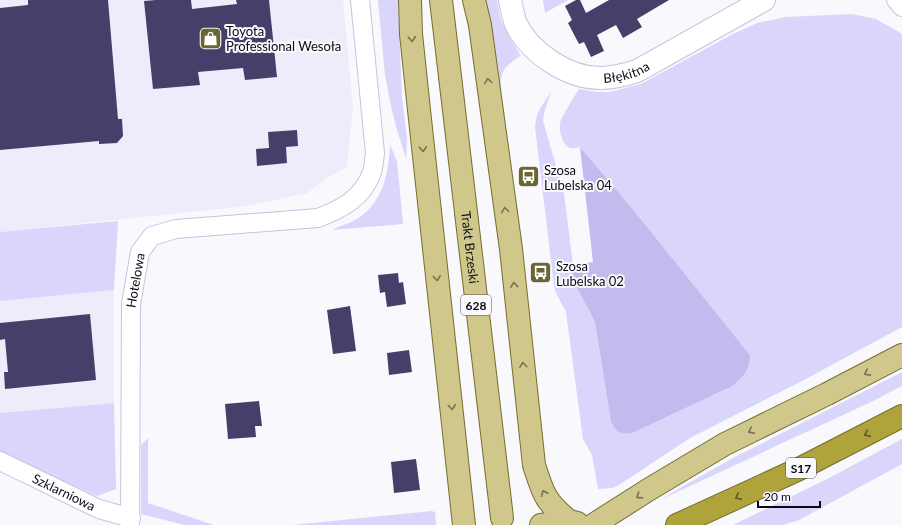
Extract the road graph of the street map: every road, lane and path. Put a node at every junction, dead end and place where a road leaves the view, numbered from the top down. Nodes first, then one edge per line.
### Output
1 (360, 0) edge
2 (410, 0) edge
3 (441, 0) edge
4 (474, 0) edge
5 (510, 0) edge
6 (764, 0) edge
7 (896, 0) edge
8 (902, 7) edge
9 (902, 355) edge
10 (902, 416) edge
11 (0, 461) edge
12 (502, 518) dead end
13 (130, 521) edge
14 (576, 523) edge
15 (464, 525) edge
16 (541, 525) edge
17 (593, 525) edge
18 (677, 525) edge

1 - 13 street, Hotelowa
2 -> 15 main road
3 - 12 main road, Trakt Brzeski / 628
14 -> 4 main road
5 - 6 street, Błękitna
7 - 8 street
9 -> 17 main road
10 -> 18 highway, S17
11 - 13 street, Szklarniowa
14 - 16 main road

